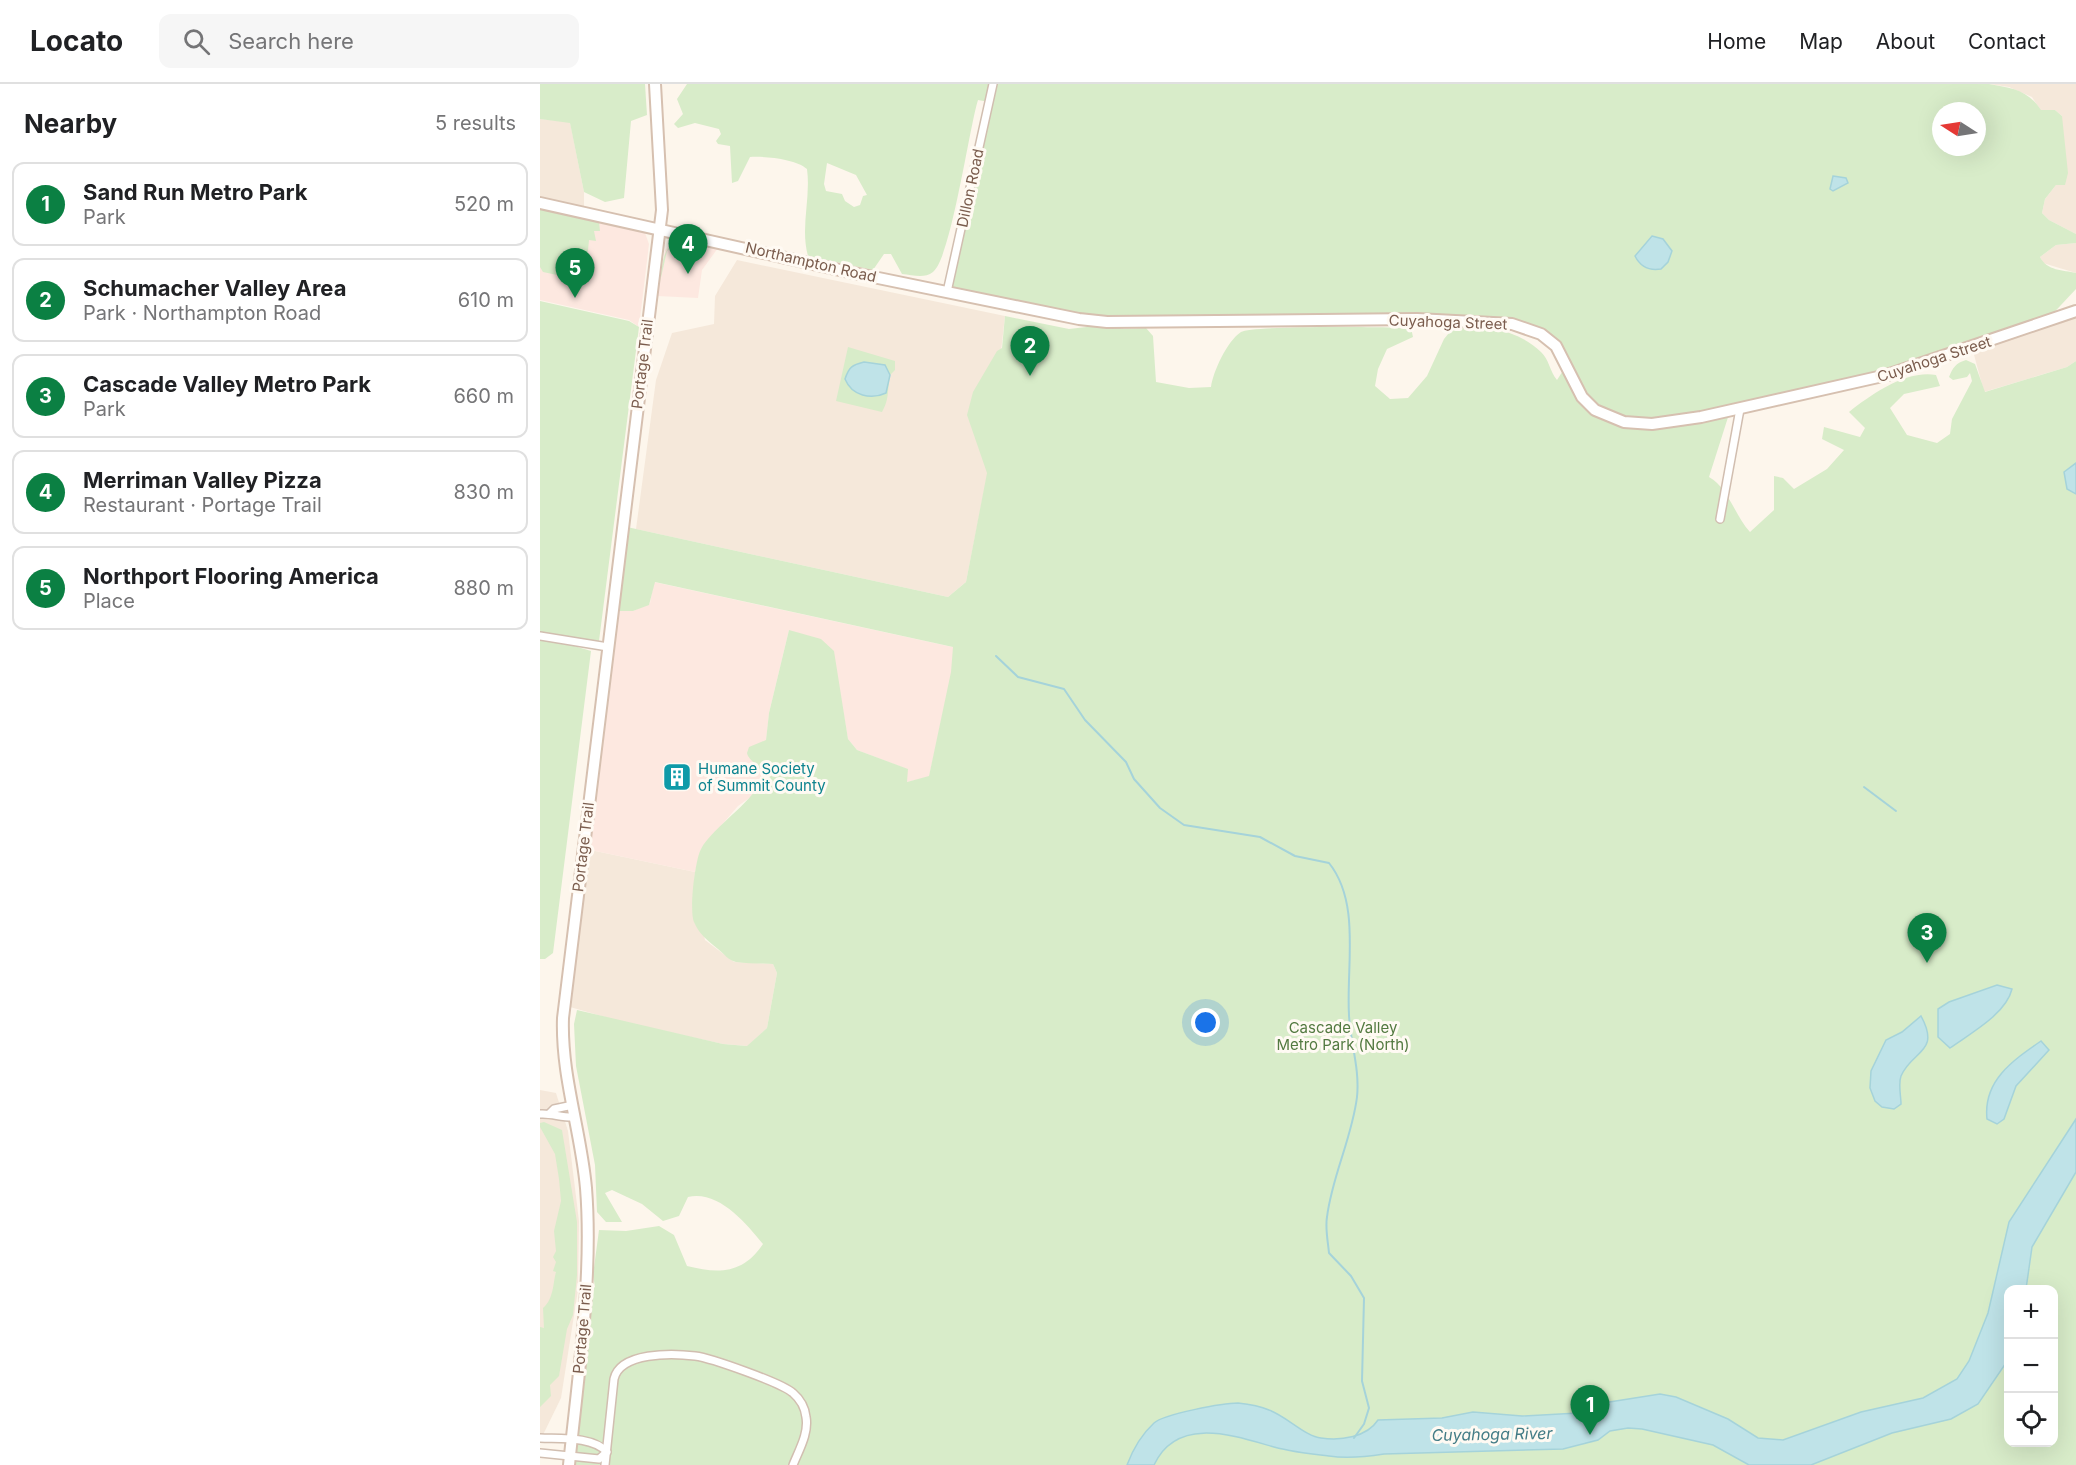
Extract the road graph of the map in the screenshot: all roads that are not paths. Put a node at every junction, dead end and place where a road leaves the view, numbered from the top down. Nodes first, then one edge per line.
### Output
1 (655, 84) edge
2 (993, 84) edge
3 (540, 203) edge
4 (659, 229) junction
5 (947, 292) junction
6 (2076, 311) edge
7 (1082, 320) joint
8 (1740, 409) junction
9 (1720, 519) dead end
10 (540, 636) edge
11 (608, 647) junction
12 (573, 1105) junction
13 (549, 1113) junction
14 (540, 1114) edge
15 (575, 1118) junction
16 (540, 1438) edge
17 (572, 1440) junction
18 (607, 1452) junction
19 (540, 1454) edge
20 (570, 1462) edge
21 (605, 1465) edge
22 (793, 1465) edge

1 - 4 street, Portage Trail
2 - 5 street, Dillon Road
3 - 4 street, Northampton Road
4 - 5 street, Northampton Road
4 - 11 street, Portage Trail
5 - 7 street, Northampton Road
6 - 8 street, Cuyahoga Street
7 - 8 street, Cuyahoga Street
8 - 9 street
10 - 11 street
11 - 12 street, Portage Trail
12 - 13 street
12 - 15 street, Portage Trail
13 - 14 street
13 - 15 street
15 - 17 street, Portage Trail
16 - 17 street
17 - 18 street
17 - 20 street, Portage Trail
18 - 20 street
18 - 21 street
18 - 22 street
19 - 20 street

